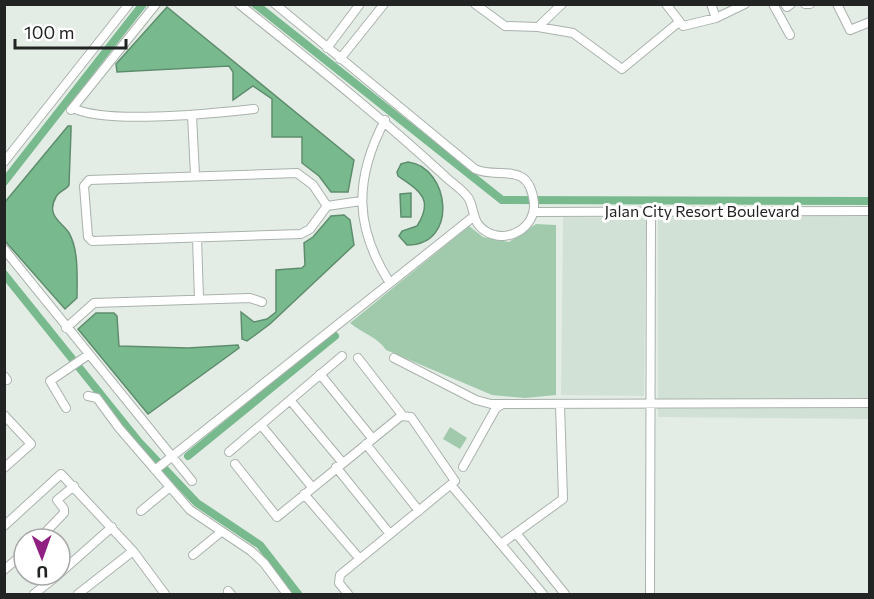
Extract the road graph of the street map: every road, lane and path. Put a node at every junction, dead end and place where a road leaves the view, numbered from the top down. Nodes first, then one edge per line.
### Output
1 (129, 4) edge
2 (156, 4) edge
3 (239, 4) edge
4 (275, 4) edge
5 (360, 4) edge
6 (384, 4) edge
7 (475, 4) edge
8 (562, 4) edge
9 (666, 4) edge
10 (711, 4) edge
11 (773, 4) edge
12 (785, 4) edge
13 (791, 4) edge
14 (805, 4) edge
15 (810, 4) edge
16 (837, 4) edge
17 (742, 5) edge
18 (716, 18) junction
19 (679, 22) junction
20 (870, 22) edge
21 (538, 27) junction
22 (790, 35) dead end
23 (328, 49) junction
24 (339, 58) junction
25 (254, 108) dead end
26 (192, 115) junction
27 (386, 120) junction
28 (4, 162) edge
29 (195, 175) junction
30 (361, 201) junction
31 (327, 206) junction
32 (534, 209) junction
33 (651, 210) junction
34 (870, 211) edge
35 (473, 217) junction
36 (197, 238) junction
37 (4, 249) edge
38 (390, 283) junction
39 (199, 299) junction
40 (262, 302) dead end
41 (66, 328) junction
42 (87, 356) junction
43 (342, 356) dead end
44 (358, 358) dead end
45 (394, 358) dead end
46 (320, 374) junction
47 (88, 396) dead end
48 (290, 400) junction
49 (650, 402) junction
50 (870, 403) edge
51 (560, 404) junction
52 (501, 405) junction
53 (66, 408) dead end
54 (4, 415) edge
55 (404, 416) junction
56 (261, 425) junction
57 (369, 441) junction
58 (229, 452) dead end
59 (171, 456) junction
60 (235, 464) dead end
61 (339, 465) junction
62 (463, 467) dead end
63 (4, 468) edge
64 (158, 468) junction
65 (192, 482) dead end
66 (451, 485) junction
67 (74, 486) junction
68 (170, 487) junction
69 (312, 488) junction
70 (304, 494) junction
71 (141, 511) dead end
72 (419, 511) junction
73 (4, 526) edge
74 (51, 527) edge
75 (112, 527) junction
76 (221, 532) junction
77 (516, 533) junction
78 (390, 534) junction
79 (501, 544) junction
80 (133, 551) junction
81 (192, 555) dead end
82 (359, 558) junction
83 (72, 562) edge
84 (78, 594) edge
85 (165, 594) edge
86 (287, 594) edge
87 (348, 594) edge
88 (543, 594) edge
89 (565, 594) edge
90 (650, 594) edge

1 - 28 street
2 - 26 street
3 - 27 street
4 - 23 street
5 - 23 street
6 - 24 street
7 - 21 street
8 - 21 street
9 - 19 street
10 - 18 street
11 - 22 street
12 - 13 street
14 - 15 street
16 - 20 street
17 - 18 street
18 - 19 street
19 - 21 street
23 - 24 street
24 - 32 street
25 - 26 street
26 - 29 street
27 - 30 street
27 - 35 street
29 - 31 street
29 - 36 street
30 - 31 street
30 - 38 street
31 - 36 street
32 - 33 street, Jalan City Resort Boulevard
32 - 35 street
33 - 34 street, Jalan City Resort Boulevard
33 - 49 street
35 - 38 street
36 - 39 street
37 - 41 street
38 - 59 street
39 - 40 street
39 - 41 street
41 - 42 street
42 - 53 street
42 - 59 street
43 - 46 street
44 - 55 street
45 - 52 street
46 - 48 street
46 - 57 street
47 - 64 street
48 - 56 street
48 - 61 street
49 - 50 street
49 - 51 street
49 - 90 street
51 - 52 street
51 - 77 street
52 - 62 street
54 - 63 street
55 - 57 street
55 - 66 street
56 - 58 street
56 - 69 street
57 - 61 street
57 - 72 street
59 - 64 street
59 - 65 street
60 - 70 street
61 - 69 street
61 - 78 street
64 - 68 street
66 - 72 street
66 - 79 street
67 - 73 street
67 - 74 street
67 - 75 street
68 - 71 street
68 - 76 street
69 - 70 street
70 - 82 street
72 - 78 street
75 - 80 street
75 - 83 street
76 - 81 street
76 - 86 street
77 - 79 street
77 - 89 street
78 - 82 street
79 - 88 street
80 - 84 street
80 - 85 street
82 - 87 street

